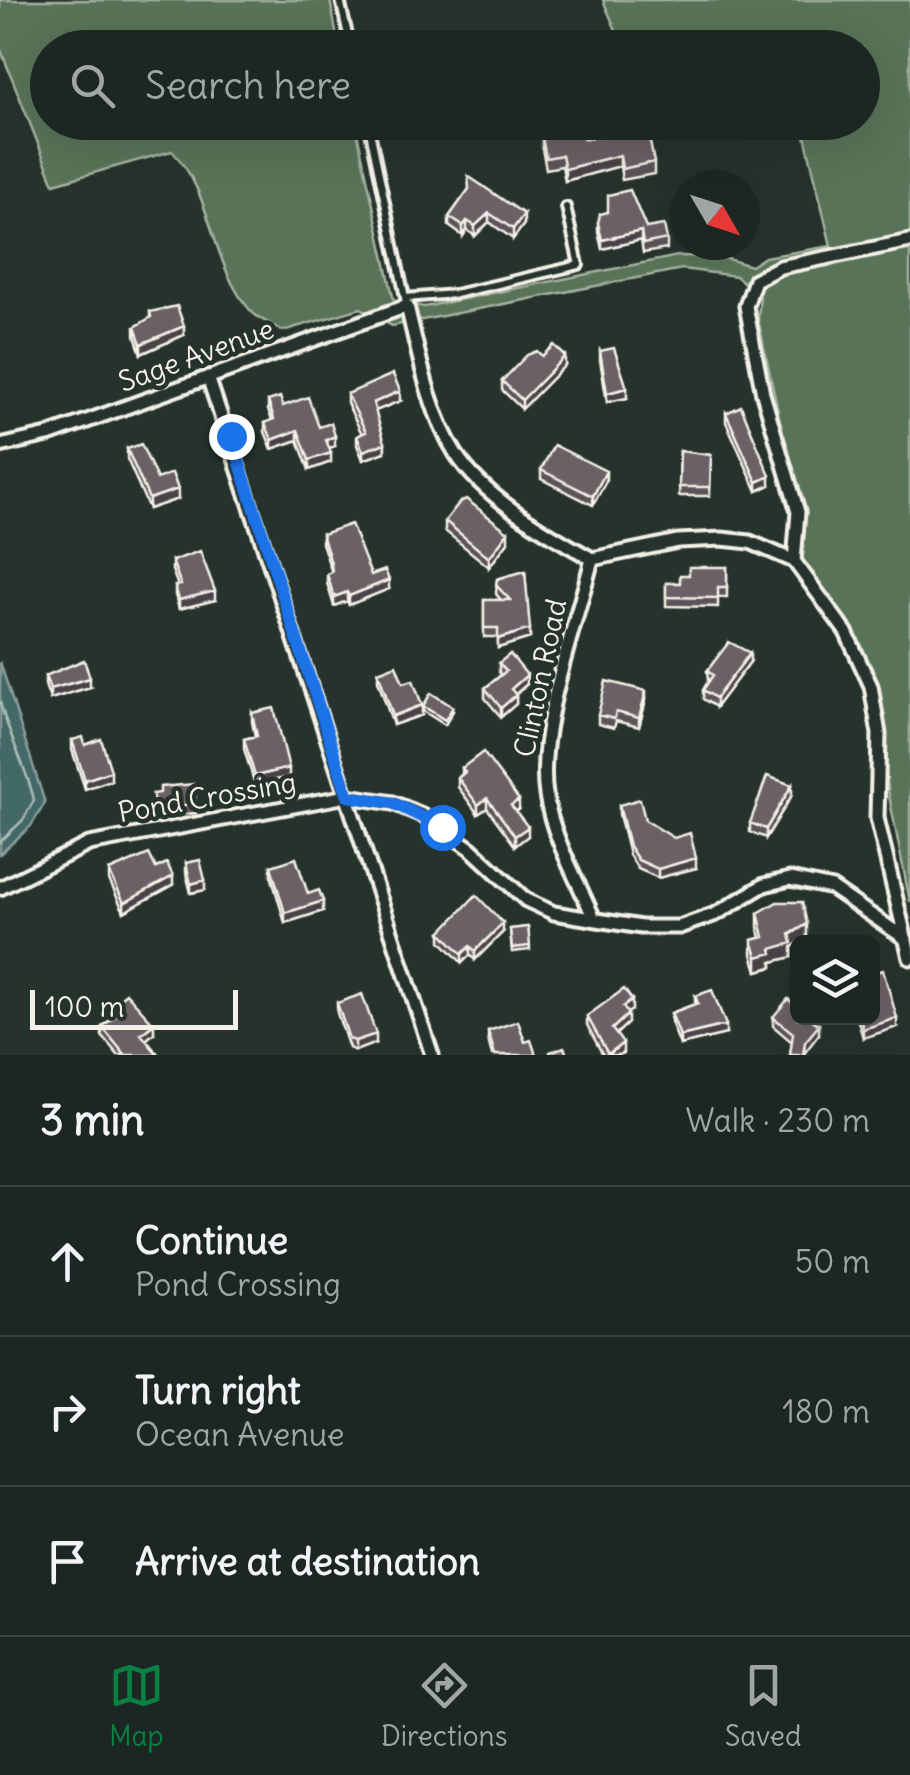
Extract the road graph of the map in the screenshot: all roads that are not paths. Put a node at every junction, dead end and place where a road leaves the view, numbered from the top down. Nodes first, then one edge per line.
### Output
1 (340, 0) edge
2 (347, 30) edge
3 (372, 140) edge
4 (566, 206) dead end
5 (910, 241) edge
6 (406, 302) junction
7 (208, 377) junction
8 (0, 446) edge
9 (592, 559) junction
10 (794, 561) junction
11 (348, 796) junction
12 (0, 888) edge
13 (594, 919) junction
14 (906, 939) junction
15 (910, 958) edge
16 (432, 1055) edge

1 - 2 lane
3 - 6 lane
4 - 6 lane
5 - 10 street
6 - 7 street, Sage Avenue
6 - 9 street
7 - 8 street, Sage Avenue
7 - 11 street
9 - 10 street
9 - 13 street, Clinton Road
10 - 14 street
11 - 12 street, Pond Crossing
11 - 13 street, Pond Crossing
11 - 16 street
13 - 14 street, Pond Crossing
14 - 15 street

